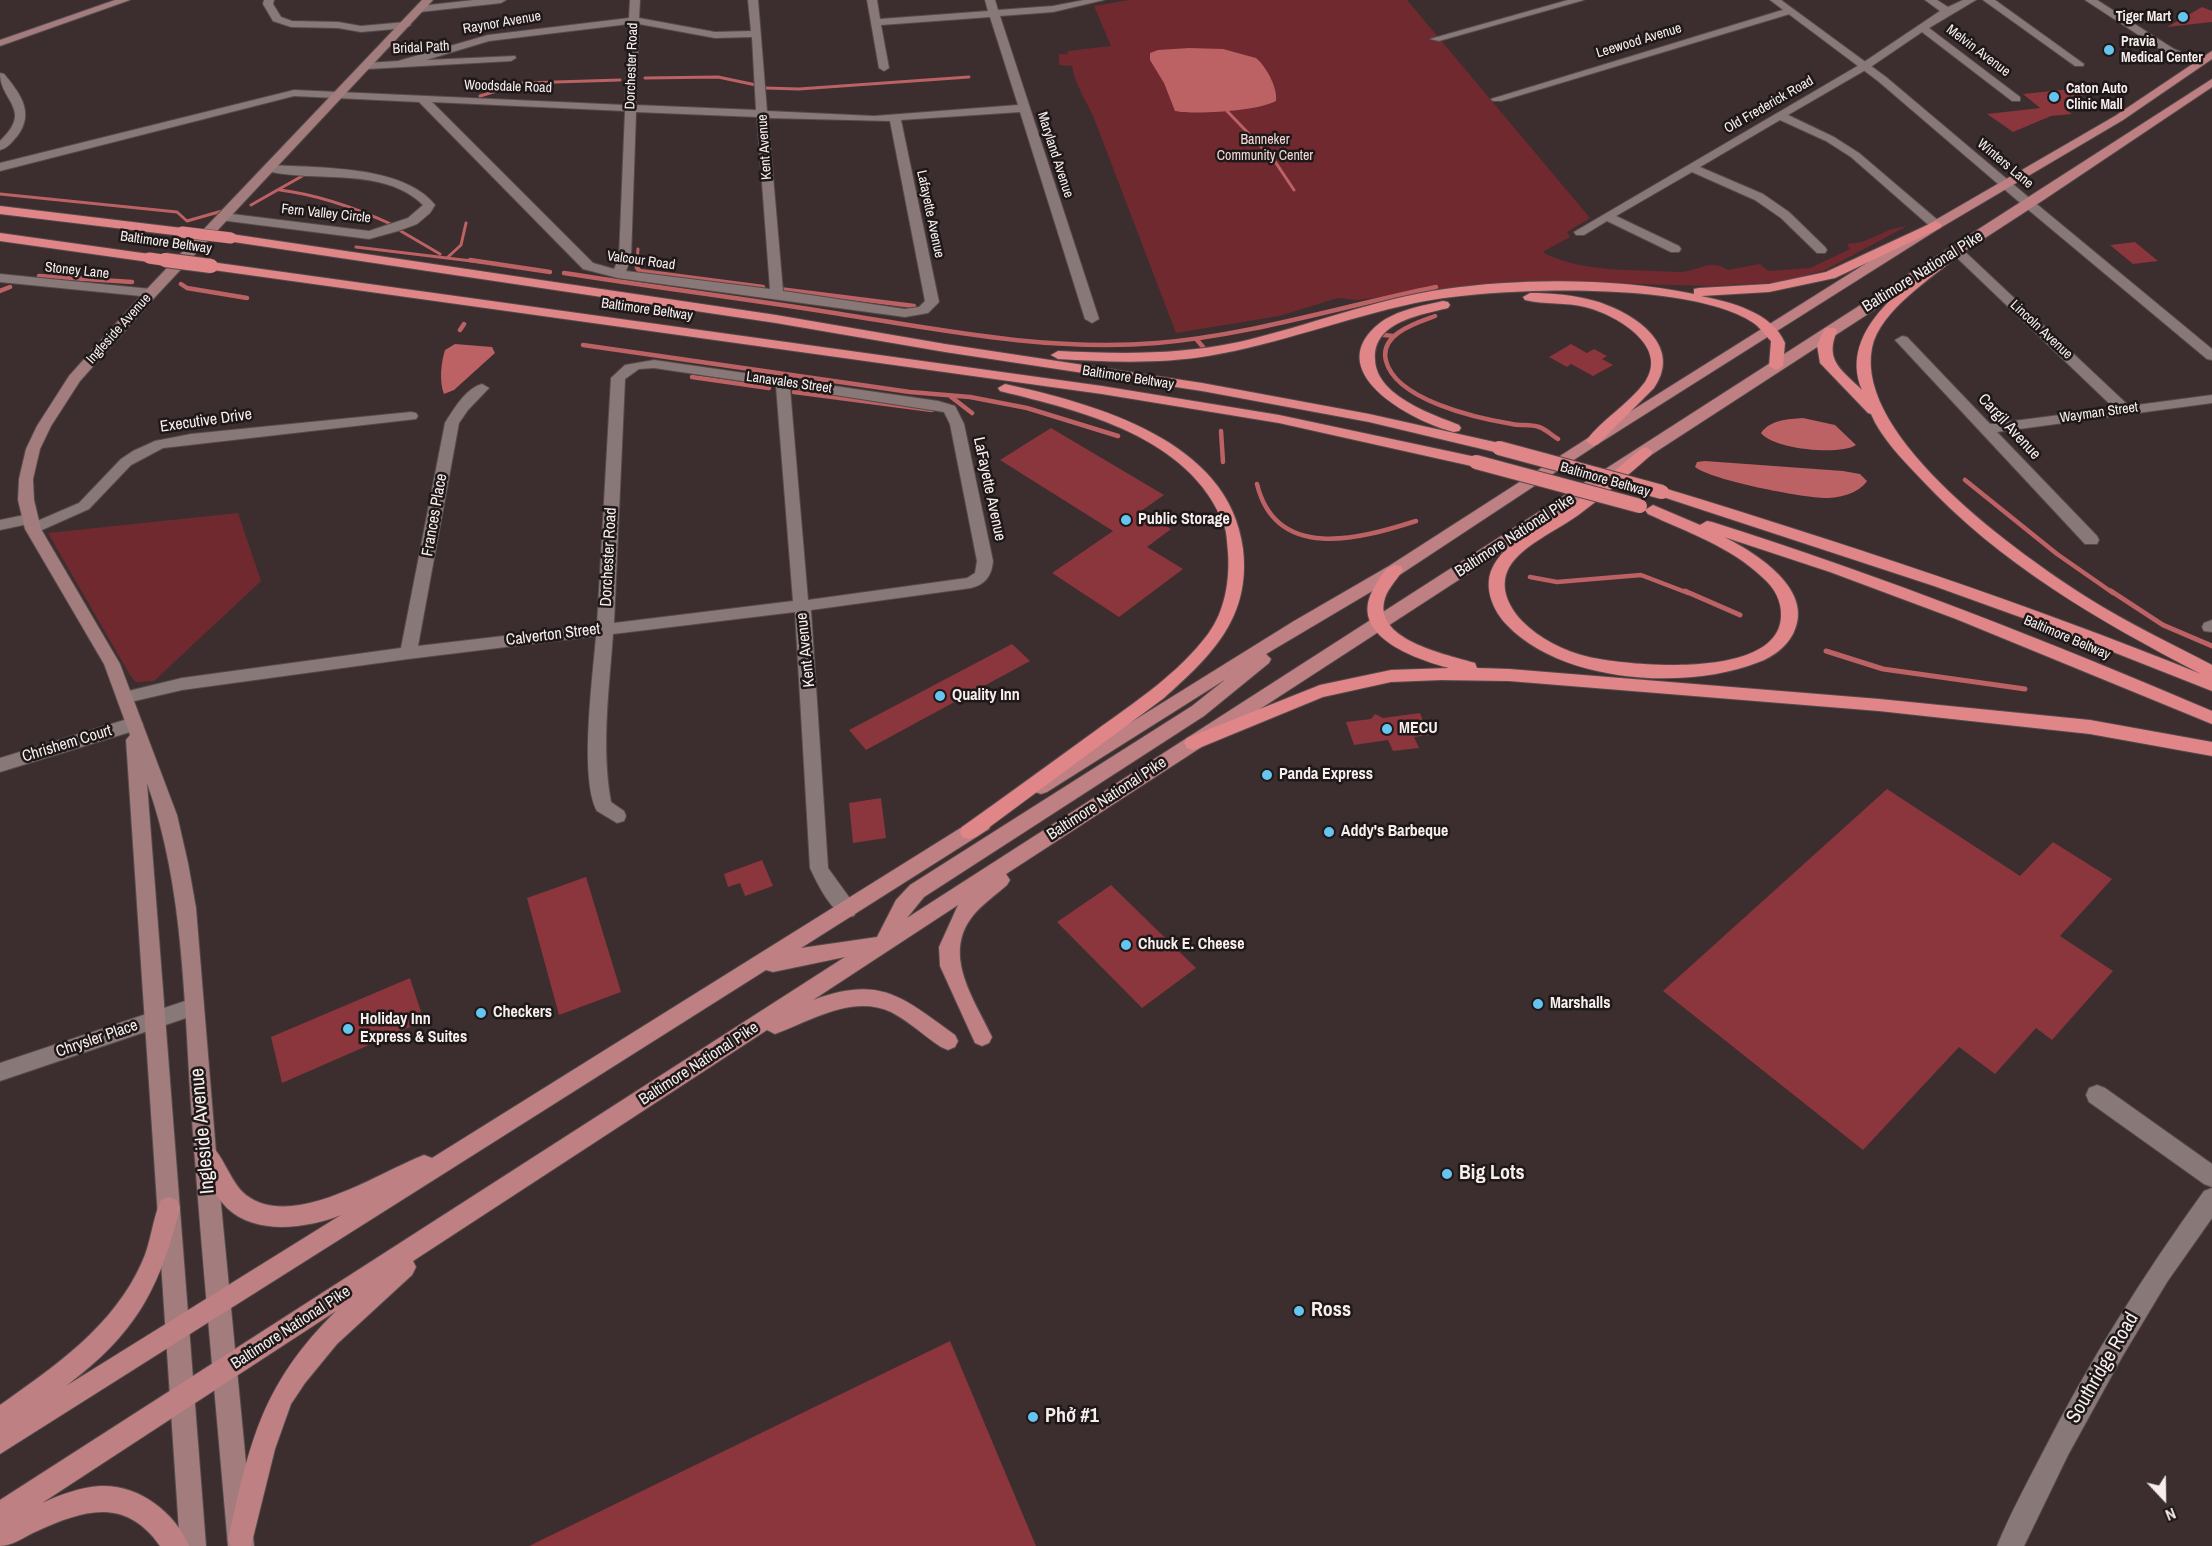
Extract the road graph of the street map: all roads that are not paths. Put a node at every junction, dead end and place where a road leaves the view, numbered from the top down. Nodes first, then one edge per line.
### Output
1 (125, 0) edge
2 (269, 0) edge
3 (428, 0) edge
4 (501, 0) edge
5 (635, 0) edge
6 (753, 0) edge
7 (872, 0) edge
8 (990, 0) edge
9 (1099, 0) edge
10 (1579, 0) edge
11 (1775, 0) edge
12 (1930, 0) edge
13 (1971, 0) edge
14 (1988, 0) edge
15 (2090, 0) edge
16 (1560, 2) edge
17 (420, 9) junction
18 (1789, 11) junction
19 (1947, 11) junction
20 (994, 14) junction
21 (634, 20) junction
22 (875, 22) junction
23 (406, 26) junction
24 (1922, 27) junction
25 (755, 34) junction
26 (1435, 39) dead end
27 (0, 43) edge
28 (2212, 54) edge
29 (511, 58) dead end
30 (2201, 62) junction
31 (400, 64) junction
32 (2079, 64) dead end
33 (368, 66) junction
34 (1865, 66) junction
35 (884, 68) dead end
36 (0, 75) edge
37 (2212, 82) edge
38 (341, 95) junction
39 (422, 99) junction
40 (1497, 99) dead end
41 (2016, 99) dead end
42 (631, 107) junction
43 (1024, 108) junction
44 (762, 114) junction
45 (1780, 116) junction
46 (895, 118) junction
47 (2119, 118) junction
48 (2131, 137) junction
49 (0, 147) edge
50 (0, 167) edge
51 (1692, 167) junction
52 (271, 169) junction
53 (2006, 183) junction
54 (0, 203) edge
55 (2030, 204) junction
56 (0, 210) edge
57 (1608, 216) junction
58 (224, 217) junction
59 (1936, 225) junction
60 (136, 227) junction
61 (1580, 232) dead end
62 (0, 237) edge
63 (0, 244) edge
64 (1676, 249) dead end
65 (1821, 250) dead end
66 (1958, 251) junction
67 (113, 253) junction
68 (618, 274) junction
69 (0, 278) edge
70 (1655, 291) junction
71 (151, 293) junction
72 (777, 294) junction
73 (923, 310) joint
74 (776, 319) junction
75 (1092, 319) dead end
76 (1769, 330) junction
77 (1830, 331) junction
78 (726, 338) junction
79 (1902, 340) dead end
80 (2212, 356) edge
81 (1776, 366) junction
82 (628, 367) joint
83 (783, 383) junction
84 (482, 388) dead end
85 (2212, 399) edge
86 (950, 409) joint
87 (2125, 410) junction
88 (1876, 413) junction
89 (411, 416) dead end
90 (1987, 429) junction
91 (1593, 441) junction
92 (1499, 448) junction
93 (1646, 452) junction
94 (1646, 508) junction
95 (31, 524) junction
96 (0, 525) edge
97 (2091, 540) dead end
98 (1395, 570) junction
99 (981, 577) joint
100 (802, 606) junction
101 (1378, 624) junction
102 (1300, 625) junction
103 (605, 629) junction
104 (408, 653) junction
105 (2212, 672) edge
106 (1509, 675) junction
107 (2212, 685) edge
108 (126, 697) junction
109 (2212, 718) edge
110 (134, 724) junction
111 (1193, 743) junction
112 (2212, 748) edge
113 (0, 765) edge
114 (617, 816) dead end
115 (969, 832) junction
116 (1044, 840) junction
117 (847, 910) junction
118 (884, 945) junction
119 (751, 970) junction
120 (194, 1007) junction
121 (154, 1020) junction
122 (982, 1037) dead end
123 (948, 1041) dead end
124 (729, 1044) junction
125 (0, 1072) edge
126 (2097, 1095) dead end
127 (494, 1132) junction
128 (205, 1152) junction
129 (2212, 1177) edge
130 (2212, 1199) edge
131 (169, 1208) junction
132 (459, 1220) junction
133 (218, 1306) junction
134 (179, 1330) junction
135 (224, 1372) junction
136 (182, 1398) junction
137 (0, 1420) edge
138 (0, 1442) edge
139 (0, 1515) edge
140 (0, 1535) edge
141 (241, 1543) edge
142 (176, 1546) edge
143 (193, 1546) edge
144 (2010, 1546) edge

1 - 27 main road
2 - 23 street
3 - 17 main road, Ingleside Avenue
4 - 17 street
5 - 21 street, Dorchester Road
6 - 25 street, Kent Avenue
7 - 22 street
8 - 20 street, Maryland Avenue
9 - 20 street
10 - 16 street
11 - 18 street, Winters Lane
12 - 19 street, Melvin Avenue
13 - 19 street, Old Frederick Road
14 - 32 street
15 - 30 street
16 - 26 street
17 - 23 main road, Ingleside Avenue
18 - 34 street, Winters Lane
18 - 40 street, Leewood Avenue
19 - 24 street, Old Frederick Road
20 - 22 street
20 - 43 street, Maryland Avenue
21 - 25 street, Raynor Avenue
21 - 31 street, Raynor Avenue
21 - 42 street, Dorchester Road
22 - 35 street
23 - 33 main road, Ingleside Avenue
24 - 34 street, Old Frederick Road
24 - 41 street, Melvin Avenue
25 - 44 street, Kent Avenue
28 - 30 main road, Baltimore National Pike
29 - 31 street, Bridal Path
30 - 47 main road, Baltimore National Pike
31 - 33 street, Bridal Path
33 - 38 main road, Ingleside Avenue
34 - 45 street, Old Frederick Road
34 - 53 street, Winters Lane
36 - 49 street
37 - 48 main road, Baltimore National Pike
38 - 39 street, Woodsdale Road
38 - 50 street, Woodsdale Road
38 - 52 main road, Ingleside Avenue
39 - 42 street, Woodsdale Road
39 - 68 street, Valcour Road
42 - 44 street, Woodsdale Road
42 - 68 street, Dorchester Road
43 - 46 street, Woodsdale Road
43 - 75 street, Maryland Avenue
44 - 46 street, Woodsdale Road
44 - 72 street, Kent Avenue
45 - 51 street, Old Frederick Road
45 - 59 street
46 - 73 street, Lafayette Avenue
47 - 48 main road
47 - 53 main road, Baltimore National Pike
48 - 55 main road, Baltimore National Pike
51 - 57 street, Old Frederick Road
51 - 65 street
52 - 58 main road, Ingleside Avenue
52 - 58 street, Fern Valley Circle
53 - 55 street, Winters Lane
53 - 59 main road, Baltimore National Pike
54 - 60 highway
55 - 66 main road, Baltimore National Pike
55 - 80 street, Winters Lane
56 - 60 highway, Baltimore Beltway
57 - 61 street, Old Frederick Road
57 - 64 street
58 - 71 main road, Ingleside Avenue
59 - 70 highway
59 - 76 main road, Baltimore National Pike
60 - 74 highway, Baltimore Beltway, bridge
62 - 67 highway, Baltimore Beltway
63 - 67 highway
66 - 77 main road, Baltimore National Pike
66 - 87 street, Lincoln Avenue
66 - 88 highway
67 - 78 highway, Baltimore Beltway, bridge
68 - 72 street, Valcour Road
69 - 71 street, Stoney Lane
70 - 74 highway
70 - 76 highway
71 - 95 main road, Ingleside Avenue
72 - 73 street, Valcour Road
74 - 92 highway, Baltimore Beltway
76 - 81 highway
76 - 91 main road, Baltimore National Pike
77 - 81 main road, Baltimore National Pike
77 - 88 highway
78 - 94 highway, Baltimore Beltway, bridge
78 - 115 highway
79 - 90 street, Cargil Avenue
81 - 93 main road, Baltimore National Pike
82 - 83 street, Lanavales Street
82 - 103 street, Dorchester Road
83 - 86 street, Lanavales Street
83 - 100 street, Kent Avenue
84 - 104 street, Frances Place
85 - 87 street, Wayman Street
86 - 99 street, LaFayette Avenue
87 - 90 street, Wayman Street
88 - 105 highway
89 - 95 street, Executive Drive
90 - 97 street, Cargil Avenue
91 - 92 highway
91 - 98 main road, Baltimore National Pike
92 - 107 highway, Baltimore Beltway, bridge
93 - 94 highway
93 - 101 main road, Baltimore National Pike
94 - 109 highway, Baltimore Beltway
95 - 96 street, Executive Drive
95 - 108 main road, Ingleside Avenue
98 - 101 highway
98 - 102 main road, Baltimore National Pike
99 - 100 street, Calverton Street
100 - 103 street, Calverton Street
100 - 117 street, Kent Avenue
101 - 106 highway
101 - 111 main road, Baltimore National Pike
102 - 115 main road, Baltimore National Pike
102 - 118 main road
103 - 104 street, Calverton Street
103 - 114 street, Dorchester Road
104 - 108 street, Calverton Street
106 - 111 highway
106 - 112 highway
108 - 110 main road, Ingleside Avenue
110 - 113 street, Chrishem Court
110 - 120 main road, Ingleside Avenue
110 - 121 main road, Ingleside Avenue
111 - 116 main road, Baltimore National Pike
115 - 117 main road, Baltimore National Pike
116 - 118 main road, Baltimore National Pike
116 - 122 main road
117 - 119 main road, Baltimore National Pike
118 - 119 main road
118 - 124 main road, Baltimore National Pike
119 - 127 main road, Baltimore National Pike
120 - 121 street, Chrysler Place
120 - 128 main road, Ingleside Avenue
121 - 125 street, Chrysler Place
121 - 131 main road, Ingleside Avenue
123 - 124 main road
124 - 132 main road, Baltimore National Pike
126 - 129 street
127 - 128 main road
127 - 133 main road, Baltimore National Pike
128 - 133 main road, Ingleside Avenue
130 - 144 street, Southridge Road
131 - 134 main road, Ingleside Avenue
131 - 137 main road
132 - 135 main road, Baltimore National Pike
132 - 141 main road
133 - 134 main road, Baltimore National Pike
133 - 135 main road, Ingleside Avenue
134 - 136 main road, Ingleside Avenue
134 - 138 main road, Baltimore National Pike
135 - 136 main road, Baltimore National Pike
135 - 141 main road, Ingleside Avenue
136 - 139 main road, Baltimore National Pike
136 - 143 main road, Ingleside Avenue
140 - 142 main road

